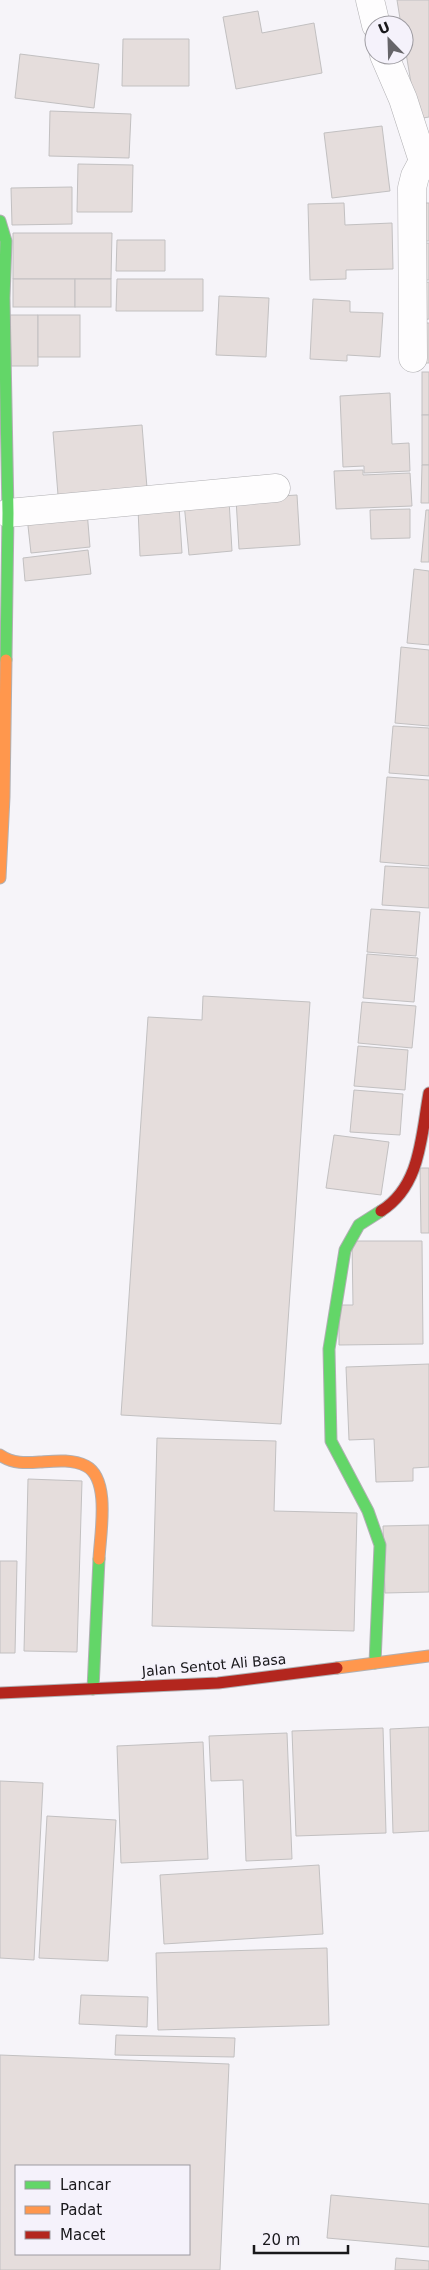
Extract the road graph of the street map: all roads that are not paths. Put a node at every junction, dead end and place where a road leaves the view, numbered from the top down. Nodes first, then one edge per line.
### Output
1 (370, 0) edge
2 (374, 15) edge
3 (388, 65) edge
4 (426, 161) edge
5 (0, 222) edge
6 (412, 358) dead end
7 (276, 488) dead end
8 (8, 513) junction
9 (0, 878) edge
10 (429, 1093) edge
11 (0, 1455) edge
12 (429, 1656) edge
13 (375, 1663) junction
14 (93, 1689) junction
15 (0, 1694) edge

1 - 2 street
3 - 4 street
4 - 6 street
5 - 8 street
7 - 8 street
8 - 9 street
10 - 13 street
11 - 14 street
12 - 13 street, Jalan Sentot Ali Basa
13 - 14 street, Jalan Sentot Ali Basa
14 - 15 street, Jalan Sentot Ali Basa

